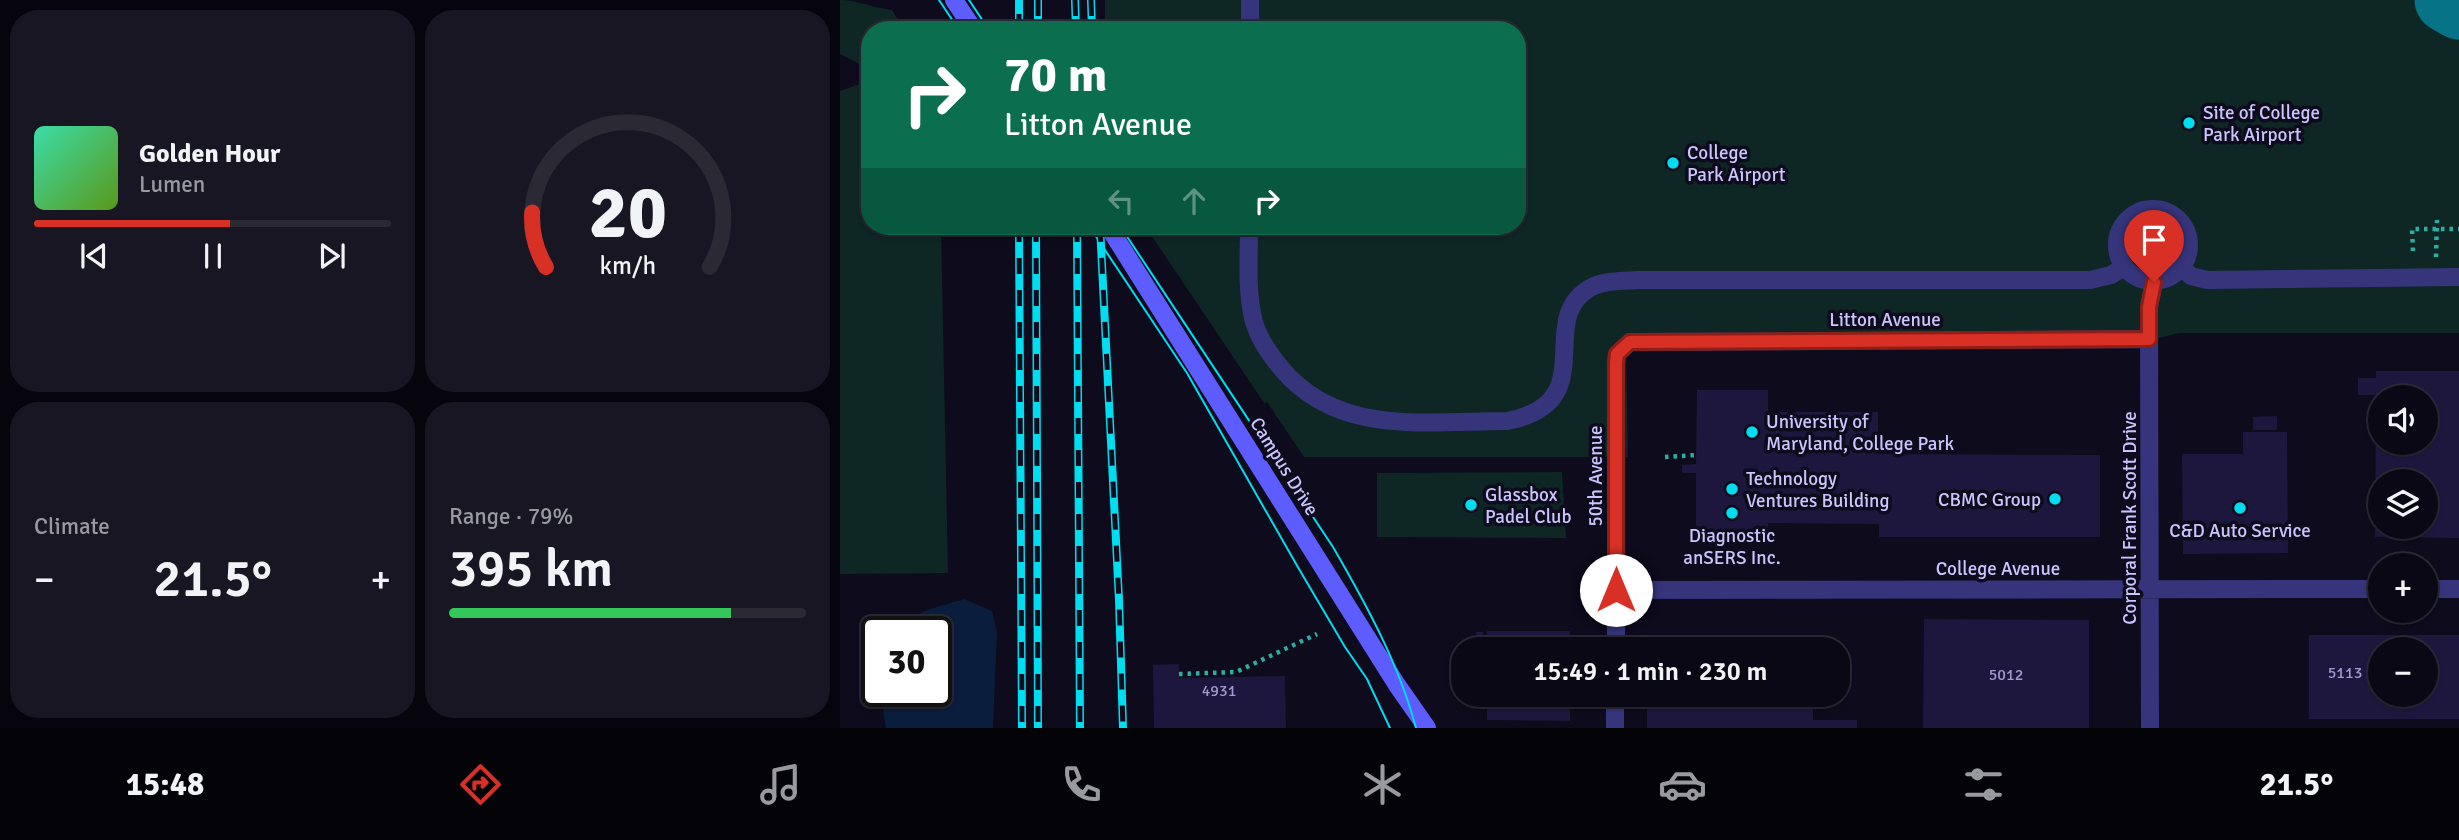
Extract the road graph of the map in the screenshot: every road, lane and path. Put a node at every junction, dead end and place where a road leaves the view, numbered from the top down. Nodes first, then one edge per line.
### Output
1 (954, 0) edge
2 (1250, 0) edge
3 (968, 21) edge
4 (1250, 21) edge
5 (2437, 220) dead end
6 (2436, 229) junction
7 (2459, 229) edge
8 (1114, 235) edge
9 (1249, 235) edge
10 (2413, 251) dead end
11 (2436, 257) dead end
12 (2124, 267) junction
13 (2182, 268) junction
14 (2459, 277) edge
15 (2154, 282) junction
16 (2149, 339) junction
17 (1622, 347) joint
18 (1696, 455) dead end
19 (1665, 457) dead end
20 (2150, 589) junction
21 (2368, 589) edge
22 (2438, 589) edge
23 (2459, 589) edge
24 (1616, 590) junction
25 (1317, 634) dead end
26 (1616, 637) edge
27 (1179, 674) dead end
28 (1615, 707) edge
29 (1427, 728) edge
30 (1615, 728) edge
31 (2150, 728) edge

1 - 3 main road
2 - 4 street
5 - 6 path
6 - 7 path
6 - 10 path
6 - 11 path
8 - 29 main road, Campus Drive
9 - 12 street
12 - 13 street
12 - 15 street
13 - 14 street
13 - 15 street
15 - 16 street, Corporal Frank Scott Drive
16 - 17 street, Litton Avenue
16 - 20 street, Corporal Frank Scott Drive
17 - 24 street, 50th Avenue
18 - 19 path
20 - 21 street, College Avenue
20 - 24 street, College Avenue
20 - 31 street, Corporal Frank Scott Drive
22 - 23 street
24 - 26 street, 50th Avenue
25 - 27 path
28 - 30 street

